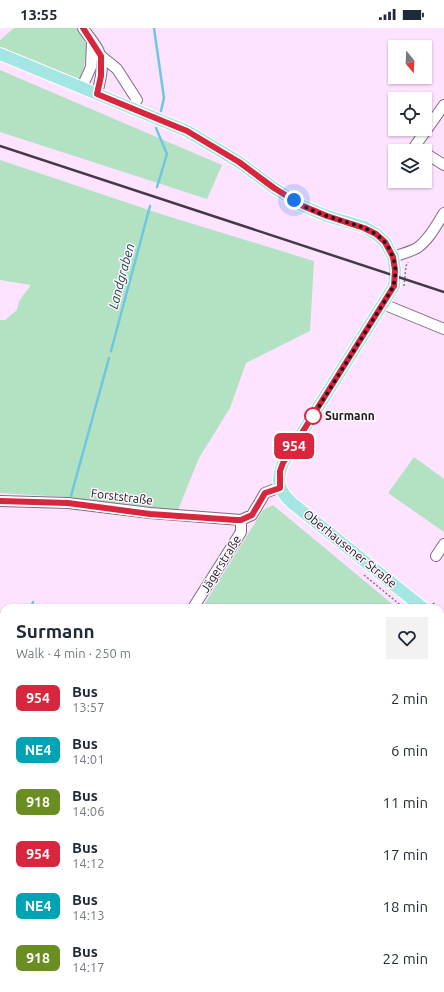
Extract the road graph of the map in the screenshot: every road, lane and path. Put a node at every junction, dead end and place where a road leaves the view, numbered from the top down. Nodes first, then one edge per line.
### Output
1 (83, 28) edge
2 (92, 41) junction
3 (0, 54) edge
4 (101, 56) junction
5 (82, 87) junction
6 (97, 94) junction
7 (137, 100) dead end
8 (444, 105) edge
9 (416, 144) edge
10 (432, 157) edge
11 (444, 165) edge
12 (444, 213) edge
13 (393, 257) junction
14 (383, 304) junction
15 (444, 330) edge
16 (280, 488) junction
17 (0, 502) edge
18 (241, 520) junction
19 (444, 544) edge
20 (436, 556) dead end
21 (196, 604) edge
22 (418, 604) edge

1 - 2 street
2 - 4 street
2 - 5 street
3 - 5 main road
4 - 6 street
4 - 7 street
5 - 6 main road
6 - 13 main road
8 - 9 street
10 - 11 street
12 - 13 street
13 - 14 main road
14 - 15 street
14 - 16 main road
16 - 18 street, Jägerstraße
16 - 22 main road, Oberhausener Straße
17 - 18 street, Forststraße
18 - 21 street, Jägerstraße
19 - 20 street

